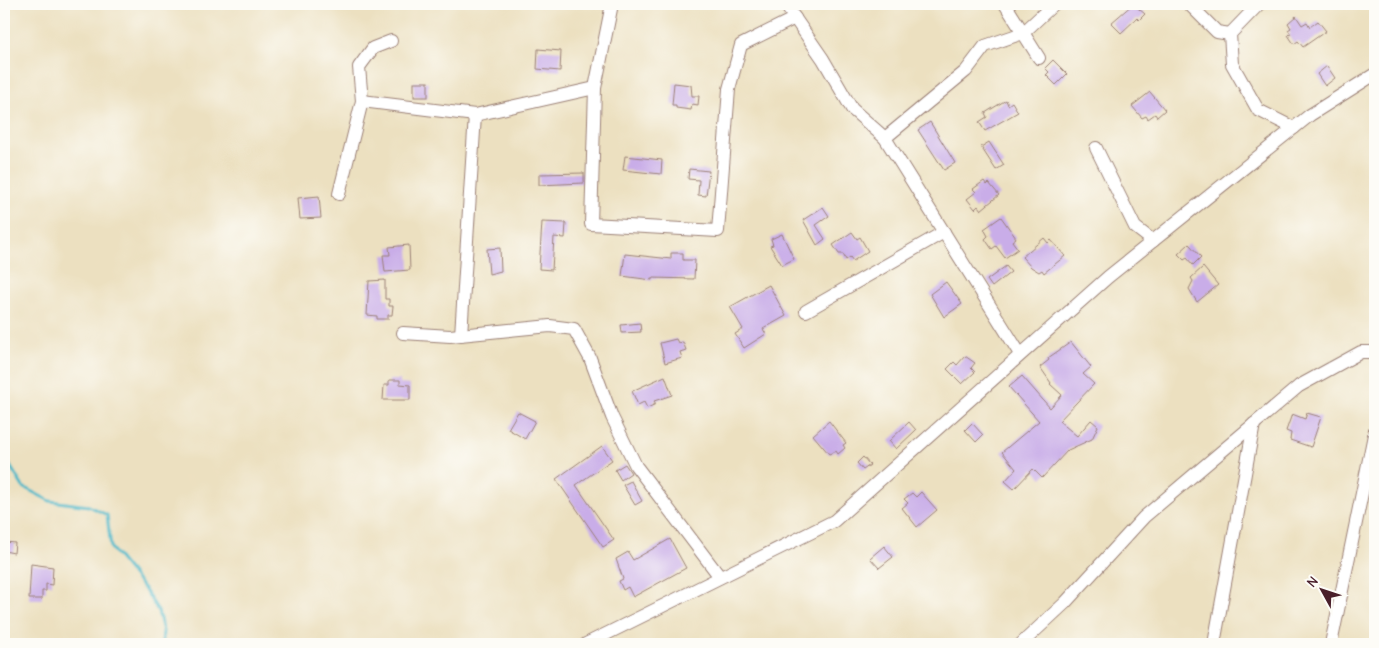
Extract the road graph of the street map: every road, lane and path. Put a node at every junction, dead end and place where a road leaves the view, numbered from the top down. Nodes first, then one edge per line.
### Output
1 (612, 4) edge
2 (785, 4) edge
3 (1005, 4) edge
4 (1054, 4) edge
5 (1189, 4) edge
6 (1259, 4) edge
7 (795, 18) junction
8 (1023, 33) junction
9 (1230, 34) junction
10 (390, 41) dead end
11 (1039, 58) dead end
12 (1375, 74) edge
13 (595, 88) junction
14 (362, 101) junction
15 (475, 115) junction
16 (1294, 128) junction
17 (885, 138) junction
18 (1096, 148) dead end
19 (339, 194) dead end
20 (944, 232) junction
21 (1153, 240) junction
22 (806, 311) dead end
23 (403, 333) dead end
24 (461, 335) junction
25 (1375, 352) edge
26 (1020, 354) junction
27 (1254, 424) junction
28 (1375, 430) edge
29 (720, 577) junction
30 (586, 644) edge
31 (1021, 644) edge
32 (1214, 644) edge
33 (1332, 644) edge

1 - 13 street
2 - 7 street
3 - 8 street
4 - 8 street
5 - 9 street
6 - 9 street
7 - 13 street
7 - 17 street
8 - 11 street
8 - 17 street
9 - 16 street
10 - 14 street
12 - 16 street
13 - 15 street
14 - 15 street
14 - 19 street
15 - 24 street
16 - 21 street
17 - 20 street
18 - 21 street
20 - 22 street
20 - 26 street
21 - 26 street
23 - 24 street
24 - 29 street
25 - 27 street
26 - 29 street
27 - 31 street
27 - 32 street
28 - 33 street
29 - 30 street

